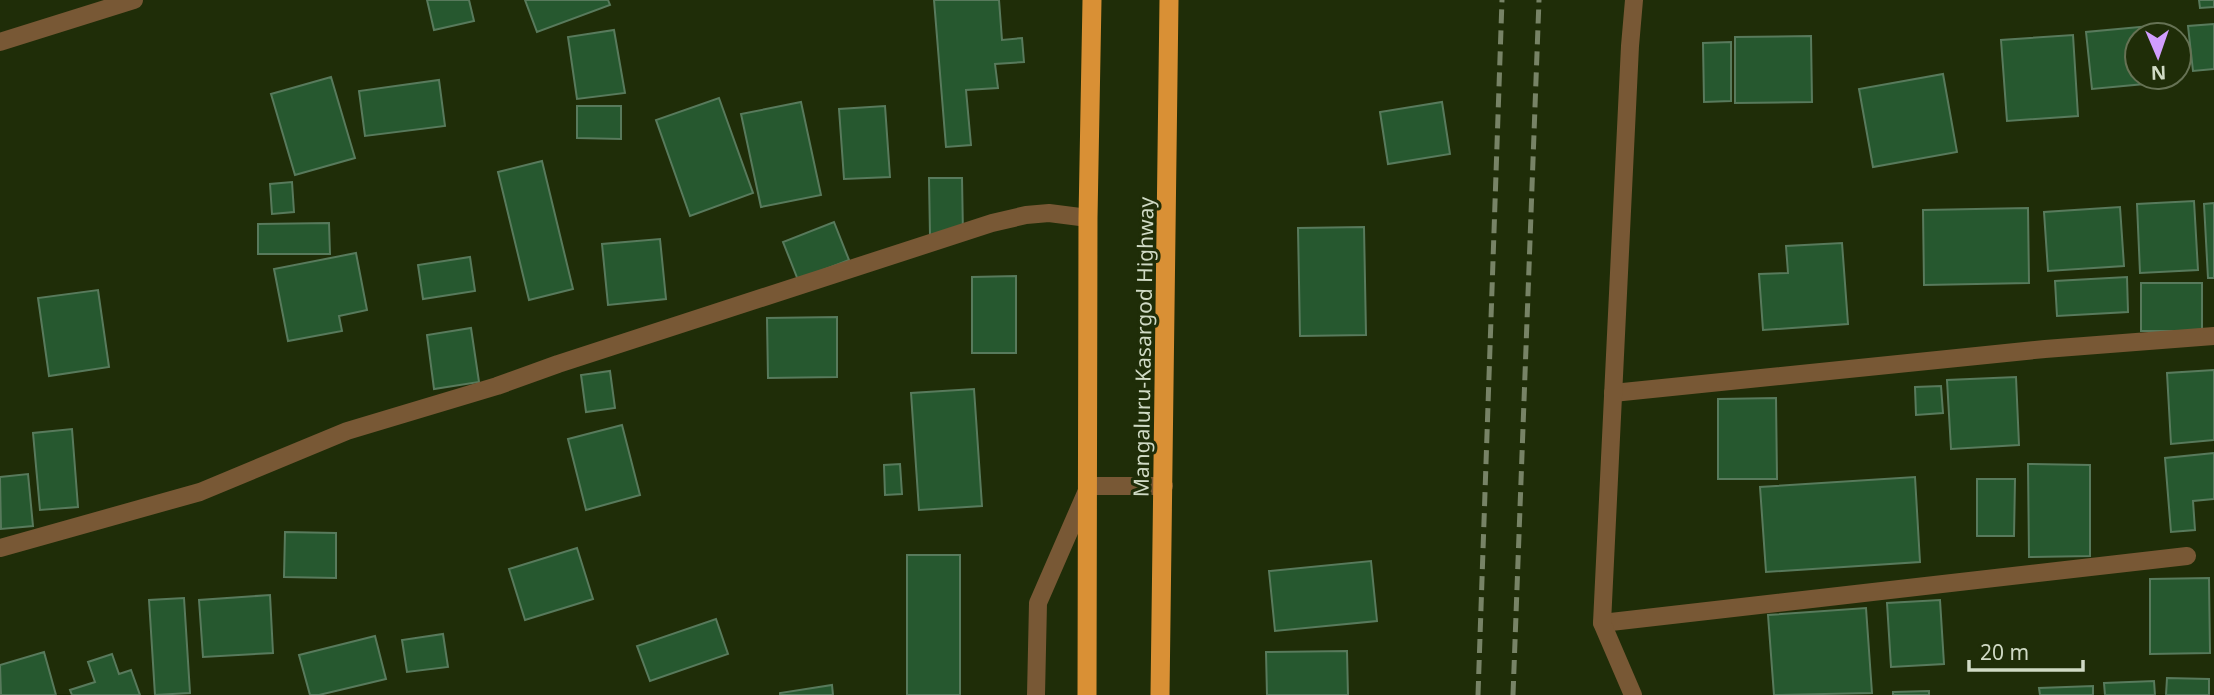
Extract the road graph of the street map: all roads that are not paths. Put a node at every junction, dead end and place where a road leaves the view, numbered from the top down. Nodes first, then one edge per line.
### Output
1 (134, 0) edge
2 (1092, 0) edge
3 (1169, 0) edge
4 (1634, 0) edge
5 (0, 42) edge
6 (1088, 218) junction
7 (2214, 335) edge
8 (1613, 393) junction
9 (1088, 486) junction
10 (1164, 486) junction
11 (0, 548) edge
12 (2186, 556) dead end
13 (1602, 623) junction
14 (1036, 695) edge
15 (1087, 695) edge
16 (1160, 695) edge
17 (1633, 695) edge

1 - 5 street
2 - 6 highway
3 - 10 highway, Mangaluru-Kasargod Highway
4 - 8 street
6 - 9 highway
6 - 11 street
7 - 8 street
8 - 13 street
9 - 10 street
9 - 14 street
9 - 15 highway
10 - 16 highway, Mangaluru-Kasargod Highway
12 - 13 street
13 - 17 street

